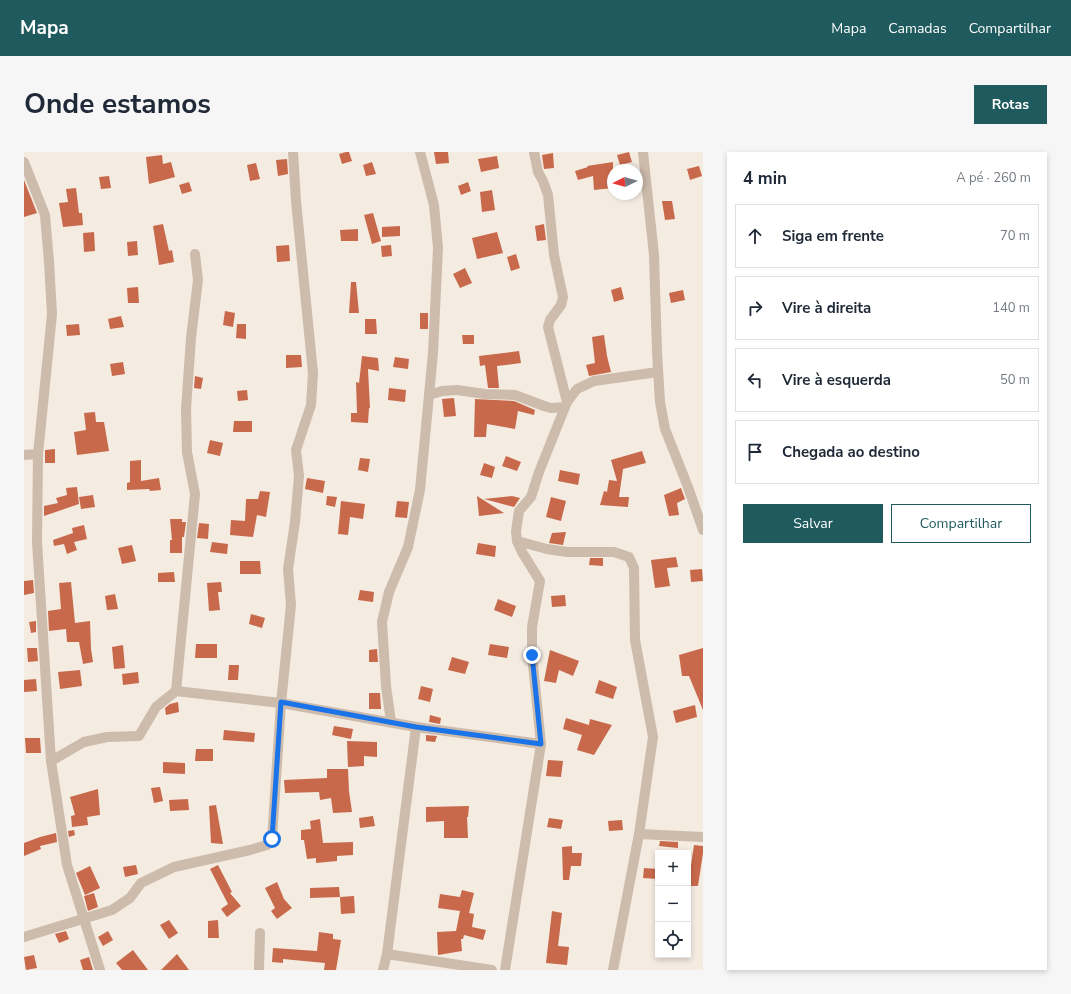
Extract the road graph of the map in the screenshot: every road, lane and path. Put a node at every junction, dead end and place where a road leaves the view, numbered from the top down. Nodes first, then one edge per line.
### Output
1 (293, 152) edge
2 (420, 152) edge
3 (534, 152) edge
4 (643, 152) edge
5 (24, 162) edge
6 (195, 254) dead end
7 (658, 372) junction
8 (430, 395) junction
9 (566, 405) junction
10 (38, 454) junction
11 (24, 455) edge
12 (703, 530) edge
13 (517, 541) junction
14 (176, 691) junction
15 (281, 702) junction
16 (391, 722) junction
17 (416, 727) junction
18 (541, 744) junction
19 (51, 761) junction
20 (639, 834) junction
21 (703, 837) edge
22 (84, 918) junction
23 (260, 933) dead end
24 (24, 937) edge
25 (386, 954) junction
26 (100, 970) edge
27 (259, 970) edge
28 (383, 970) edge
29 (492, 970) edge
30 (505, 970) edge
31 (613, 970) edge

1 - 15 street
2 - 8 street
3 - 9 street
4 - 7 street
5 - 10 street
6 - 14 street
7 - 9 street
7 - 12 street
8 - 9 street
8 - 16 street
9 - 13 street
10 - 11 street
10 - 19 street
13 - 18 street
13 - 20 street
14 - 15 street
14 - 19 street
15 - 16 street
15 - 22 street
16 - 17 street
17 - 18 street
17 - 25 street
18 - 30 street
19 - 22 street
20 - 21 street
20 - 31 street
22 - 24 street
22 - 26 street
23 - 27 street
25 - 28 street
25 - 29 street

